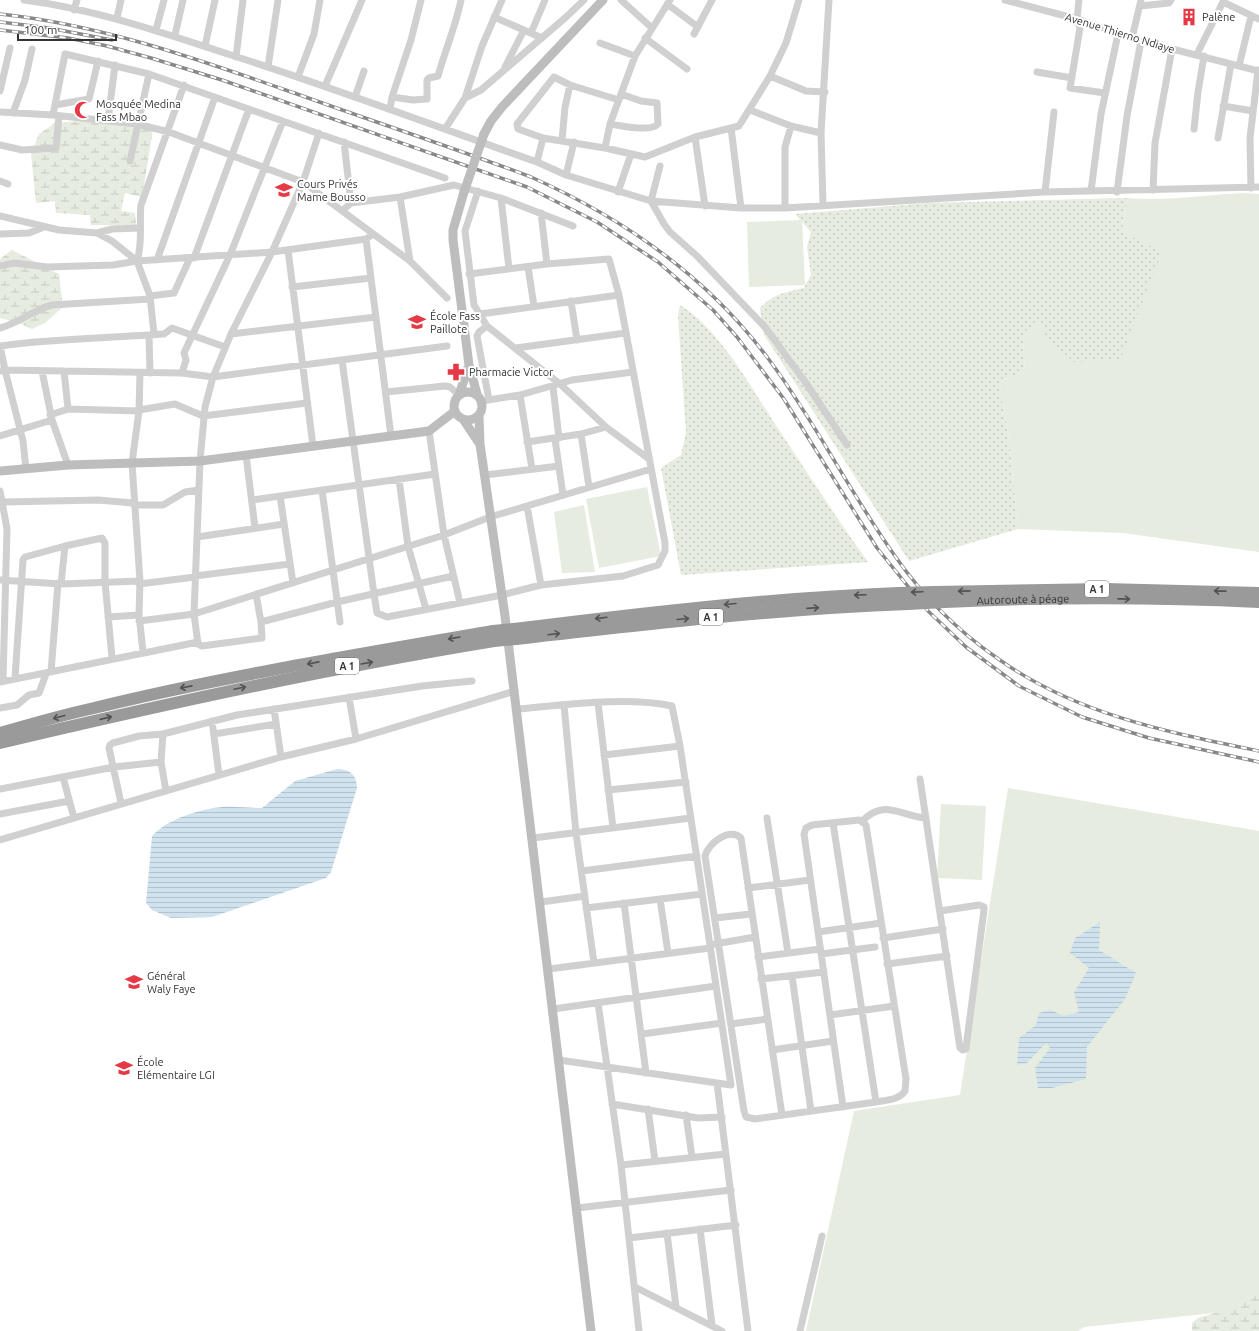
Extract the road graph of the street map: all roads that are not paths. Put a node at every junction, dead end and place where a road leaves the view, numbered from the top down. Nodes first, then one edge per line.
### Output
1 (24, 0) edge
2 (77, 0) edge
3 (120, 0) edge
4 (164, 0) edge
5 (183, 0) edge
6 (215, 0) edge
7 (243, 0) edge
8 (278, 0) edge
9 (320, 0) edge
10 (362, 0) edge
11 (421, 0) edge
12 (460, 0) edge
13 (502, 0) edge
14 (545, 0) edge
15 (584, 0) edge
16 (604, 0) edge
17 (621, 0) edge
18 (712, 0) edge
19 (799, 0) edge
20 (829, 0) edge
21 (1005, 0) edge
22 (1079, 0) edge
23 (1171, 0) edge
24 (37, 1) edge
25 (1223, 1) edge
26 (55, 2) edge
27 (668, 2) edge
28 (1140, 3) edge
29 (1032, 4) edge
30 (74, 10) junction
31 (1251, 16) junction
32 (494, 17) junction
33 (116, 18) junction
34 (1077, 19) junction
35 (1259, 19) edge
36 (698, 27) junction
37 (652, 28) junction
38 (156, 30) junction
39 (528, 32) junction
40 (694, 34) dead end
41 (1118, 34) junction
42 (175, 35) junction
43 (542, 38) junction
44 (645, 38) junction
45 (1132, 38) junction
46 (1141, 41) junction
47 (600, 43) dead end
48 (205, 46) junction
49 (10, 48) dead end
50 (32, 49) dead end
51 (1172, 49) junction
52 (1201, 55) junction
53 (635, 56) junction
54 (236, 57) junction
55 (98, 61) junction
56 (1231, 64) junction
57 (115, 65) junction
58 (268, 66) junction
59 (1239, 66) junction
60 (503, 70) junction
61 (686, 70) dead end
62 (1259, 70) edge
63 (364, 71) dead end
64 (1037, 72) dead end
65 (3, 73) edge
66 (149, 74) junction
67 (770, 76) junction
68 (298, 77) junction
69 (1072, 78) junction
70 (184, 85) junction
71 (570, 85) junction
72 (325, 86) junction
73 (0, 91) edge
74 (825, 92) junction
75 (1105, 93) junction
76 (215, 97) junction
77 (355, 97) junction
78 (392, 97) junction
79 (620, 97) junction
80 (465, 98) junction
81 (55, 105) junction
82 (1223, 106) junction
83 (249, 109) junction
84 (390, 110) junction
85 (750, 110) junction
86 (1253, 111) junction
87 (0, 112) edge
88 (1054, 112) dead end
89 (13, 113) junction
90 (56, 115) junction
91 (108, 121) junction
92 (283, 121) junction
93 (137, 124) junction
94 (610, 124) junction
95 (792, 126) junction
96 (731, 128) junction
97 (445, 129) junction
98 (1194, 129) dead end
99 (169, 132) junction
100 (319, 133) junction
101 (821, 133) junction
102 (696, 137) junction
103 (543, 138) junction
104 (1218, 138) dead end
105 (562, 140) junction
106 (199, 142) junction
107 (344, 142) junction
108 (574, 142) junction
109 (0, 145) edge
110 (605, 148) junction
111 (631, 154) junction
112 (232, 155) junction
113 (130, 161) dead end
114 (537, 162) junction
115 (660, 166) dead end
116 (266, 168) junction
117 (566, 175) junction
118 (445, 178) dead end
119 (303, 182) junction
120 (1255, 188) edge
121 (1153, 190) junction
122 (478, 191) junction
123 (1091, 191) junction
124 (618, 192) junction
125 (1045, 192) junction
126 (1117, 192) junction
127 (400, 197) junction
128 (501, 198) junction
129 (650, 201) junction
130 (351, 203) junction
131 (823, 205) junction
132 (705, 206) junction
133 (740, 208) junction
134 (785, 208) junction
135 (342, 211) junction
136 (541, 213) junction
137 (0, 216) edge
138 (573, 226) dead end
139 (44, 227) junction
140 (140, 228) junction
141 (97, 233) junction
142 (0, 234) edge
143 (373, 234) junction
144 (366, 239) junction
145 (288, 250) junction
146 (272, 252) junction
147 (230, 256) junction
148 (192, 258) junction
149 (157, 260) junction
150 (137, 261) junction
151 (410, 261) junction
152 (548, 264) junction
153 (0, 266) edge
154 (528, 267) junction
155 (508, 269) junction
156 (469, 274) junction
157 (371, 278) junction
158 (292, 287) junction
159 (619, 295) junction
160 (150, 298) junction
161 (447, 298) dead end
162 (571, 301) junction
163 (534, 306) junction
164 (480, 314) junction
165 (376, 317) junction
166 (297, 326) junction
167 (487, 326) junction
168 (0, 328) edge
169 (626, 333) junction
170 (231, 334) junction
171 (152, 335) junction
172 (192, 336) junction
173 (577, 340) junction
174 (0, 346) edge
175 (447, 346) dead end
176 (225, 347) junction
177 (516, 348) junction
178 (381, 354) junction
179 (342, 360) junction
180 (302, 365) junction
181 (469, 365) junction
182 (2, 371) edge
183 (42, 371) junction
184 (64, 371) junction
185 (633, 372) junction
186 (140, 373) junction
187 (150, 373) junction
188 (182, 373) junction
189 (213, 377) junction
190 (560, 384) junction
191 (553, 387) junction
192 (386, 392) junction
193 (459, 395) junction
194 (520, 395) junction
195 (483, 398) junction
196 (307, 403) junction
197 (68, 409) junction
198 (139, 411) junction
199 (455, 411) junction
200 (203, 416) junction
201 (479, 416) junction
202 (51, 417) junction
203 (462, 419) junction
204 (606, 427) junction
205 (20, 431) junction
206 (429, 431) junction
207 (581, 434) junction
208 (0, 436) edge
209 (391, 436) junction
210 (557, 438) junction
211 (353, 441) junction
212 (527, 442) junction
213 (480, 444) junction
214 (847, 445) dead end
215 (312, 446) junction
216 (246, 455) junction
217 (650, 459) junction
218 (200, 461) junction
219 (132, 463) junction
220 (68, 465) junction
221 (559, 466) junction
222 (26, 469) junction
223 (532, 469) junction
224 (651, 469) junction
225 (0, 471) edge
226 (435, 474) junction
227 (485, 475) junction
228 (399, 479) junction
229 (359, 485) junction
230 (588, 487) junction
231 (199, 490) junction
232 (322, 490) junction
233 (0, 491) edge
234 (563, 495) junction
235 (280, 496) junction
236 (252, 500) junction
237 (3, 502) junction
238 (134, 504) junction
239 (527, 506) junction
240 (490, 517) junction
241 (284, 524) junction
242 (255, 528) junction
243 (444, 535) junction
244 (197, 537) junction
245 (65, 546) junction
246 (408, 546) junction
247 (369, 558) junction
248 (290, 564) junction
249 (332, 570) junction
250 (195, 576) junction
251 (453, 576) junction
252 (2, 580) edge
253 (22, 581) junction
254 (105, 582) junction
255 (59, 583) junction
256 (139, 583) junction
257 (293, 583) junction
258 (419, 584) junction
259 (541, 585) junction
260 (1259, 593) edge
261 (256, 594) junction
262 (374, 594) junction
263 (502, 595) junction
264 (337, 602) junction
265 (1259, 602) edge
266 (460, 603) junction
267 (426, 609) junction
268 (194, 614) junction
269 (108, 617) junction
270 (139, 618) junction
271 (261, 622) junction
272 (340, 622) dead end
273 (515, 634) junction
274 (494, 636) junction
275 (198, 642) junction
276 (143, 652) junction
277 (112, 658) junction
278 (48, 673) junction
279 (15, 678) junction
280 (1, 681) edge
281 (472, 681) dead end
282 (515, 691) junction
283 (349, 697) junction
284 (598, 703) junction
285 (564, 705) junction
286 (0, 708) edge
287 (274, 709) junction
288 (517, 709) junction
289 (212, 721) junction
290 (276, 724) junction
291 (0, 733) edge
292 (163, 734) junction
293 (214, 734) junction
294 (356, 739) junction
295 (0, 743) edge
296 (680, 746) junction
297 (604, 755) junction
298 (281, 757) junction
299 (161, 762) junction
300 (114, 767) junction
301 (219, 775) junction
302 (63, 777) junction
303 (920, 779) dead end
304 (686, 782) junction
305 (0, 789) edge
306 (608, 790) junction
307 (166, 791) junction
308 (70, 801) junction
309 (121, 803) junction
310 (0, 814) edge
311 (74, 818) junction
312 (691, 818) junction
313 (767, 818) dead end
314 (926, 818) junction
315 (862, 821) junction
316 (833, 823) junction
317 (613, 828) junction
318 (576, 833) junction
319 (533, 838) junction
320 (0, 840) edge
321 (697, 856) junction
322 (582, 871) junction
323 (810, 880) junction
324 (778, 885) junction
325 (748, 888) junction
326 (702, 894) junction
327 (585, 896) junction
328 (660, 899) junction
329 (540, 902) junction
330 (624, 903) junction
331 (586, 908) junction
332 (940, 911) junction
333 (751, 914) junction
334 (715, 918) junction
335 (881, 923) junction
336 (850, 927) junction
337 (943, 928) junction
338 (818, 932) junction
339 (755, 937) junction
340 (884, 938) junction
341 (720, 944) junction
342 (710, 946) junction
343 (874, 947) dead end
344 (853, 950) junction
345 (821, 952) junction
346 (668, 953) junction
347 (788, 953) junction
348 (947, 956) junction
349 (758, 957) junction
350 (631, 958) junction
351 (594, 963) junction
352 (888, 964) junction
353 (548, 969) junction
354 (824, 972) junction
355 (792, 976) junction
356 (761, 980) junction
357 (716, 986) junction
358 (636, 998) junction
359 (598, 1003) junction
360 (894, 1006) junction
361 (553, 1008) junction
362 (863, 1011) junction
363 (830, 1016) junction
364 (767, 1018) junction
365 (722, 1023) junction
366 (731, 1024) junction
367 (642, 1034) junction
368 (833, 1041) junction
369 (802, 1046) junction
370 (772, 1050) junction
371 (559, 1060) junction
372 (606, 1067) junction
373 (646, 1073) junction
374 (717, 1083) junction
375 (876, 1102) junction
376 (612, 1104) junction
377 (843, 1107) junction
378 (648, 1110) junction
379 (811, 1111) junction
380 (686, 1115) junction
381 (782, 1115) junction
382 (722, 1117) junction
383 (726, 1154) junction
384 (692, 1157) junction
385 (655, 1161) junction
386 (621, 1164) junction
387 (731, 1190) junction
388 (624, 1202) junction
389 (577, 1208) junction
390 (736, 1225) junction
391 (700, 1229) junction
392 (667, 1233) junction
393 (822, 1236) dead end
394 (629, 1238) junction
395 (635, 1287) junction
396 (676, 1307) junction
397 (712, 1325) junction
398 (591, 1331) edge
399 (639, 1331) edge
400 (722, 1331) edge
401 (748, 1331) edge
402 (800, 1331) edge

1 - 24 street
2 - 30 street
3 - 33 street
4 - 38 street
5 - 42 street
6 - 48 street
7 - 54 street
8 - 58 street
9 - 68 street
10 - 72 street
11 - 78 street
12 - 78 street
13 - 32 street
14 - 39 street
15 - 43 street
16 - 181 street, bridge
17 - 37 street
18 - 36 street
19 - 67 street
20 - 74 street
21 - 29 street, Avenue Thierno Ndiaye
22 - 34 street
23 - 28 street
24 - 26 street
25 - 31 street
25 - 52 street
26 - 30 street
27 - 36 street
27 - 37 street
28 - 45 street
29 - 34 street, Avenue Thierno Ndiaye
30 - 33 street
31 - 35 street
31 - 59 street
32 - 39 street
32 - 80 street
33 - 38 street
34 - 41 street, Avenue Thierno Ndiaye
34 - 69 street
36 - 40 street
37 - 44 street
38 - 42 street
39 - 43 street
39 - 60 street
41 - 45 street, Avenue Thierno Ndiaye
41 - 75 street
42 - 48 street
43 - 60 street
44 - 53 street
44 - 61 street
45 - 46 street, Avenue Thierno Ndiaye
46 - 51 street, Avenue Thierno Ndiaye
46 - 126 street
47 - 53 street
48 - 54 street
49 - 65 street
50 - 89 street
51 - 52 street, Avenue Thierno Ndiaye
51 - 121 street
52 - 56 street, Avenue Thierno Ndiaye
52 - 98 street
53 - 79 street
54 - 58 street
55 - 57 street
55 - 81 street
55 - 81 street
56 - 59 street, Avenue Thierno Ndiaye
56 - 82 street
57 - 66 street
57 - 91 street
58 - 68 street
59 - 62 street, Avenue Thierno Ndiaye
60 - 80 street
62 - 86 street
63 - 77 street
64 - 69 street
65 - 73 street
66 - 70 street
66 - 93 street
67 - 74 street
67 - 85 street
68 - 72 street
69 - 75 street
70 - 76 street
70 - 99 street
71 - 79 street
71 - 103 street
71 - 105 street
72 - 77 street
74 - 101 street
75 - 123 street
76 - 83 street
76 - 106 street
77 - 84 street
78 - 84 street
79 - 94 street
79 - 94 street
80 - 97 street
81 - 90 street
82 - 86 street
82 - 104 street
83 - 92 street
83 - 112 street
84 - 97 street
85 - 95 street
85 - 96 street
86 - 120 street
87 - 89 street
88 - 125 street
89 - 90 street
90 - 91 street
90 - 109 street
91 - 93 street
92 - 100 street
92 - 116 street
93 - 99 street
93 - 113 street
94 - 110 street
95 - 101 street
95 - 134 street
96 - 102 street
96 - 133 street
97 - 114 street
99 - 106 street
99 - 140 street
100 - 107 street
100 - 119 street
101 - 131 street
102 - 111 street
102 - 132 street
103 - 105 street
103 - 114 street
105 - 108 street
106 - 112 street
106 - 149 street
107 - 118 street
107 - 130 street
108 - 110 street
108 - 117 street
110 - 111 street
111 - 124 street
112 - 116 street
112 - 148 street
114 - 117 street
115 - 129 street
116 - 119 street
116 - 147 street
117 - 124 street
119 - 135 street
119 - 146 street
120 - 121 street
121 - 126 street
122 - 127 street
122 - 128 street
122 - 156 street
123 - 125 street
123 - 126 street
124 - 129 street
125 - 131 street
127 - 130 street
127 - 151 street
128 - 136 street
128 - 155 street
129 - 132 street
129 - 214 street
130 - 135 street
131 - 134 street
132 - 133 street
133 - 134 street
135 - 143 street
136 - 138 street
136 - 152 street
137 - 139 street
139 - 141 street
139 - 142 street
140 - 141 street
140 - 150 street
141 - 150 street
143 - 144 street
143 - 151 street
144 - 145 street
144 - 157 street
145 - 146 street
145 - 158 street
146 - 147 street
146 - 170 street
147 - 148 street
147 - 172 street
148 - 149 street
148 - 160 street
149 - 150 street
150 - 153 street
150 - 160 street
151 - 161 street
152 - 154 street
152 - 159 street
154 - 155 street
154 - 163 street
155 - 156 street
156 - 164 street
157 - 158 street
157 - 165 street
158 - 166 street
159 - 162 street
159 - 169 street
160 - 168 street
160 - 171 street
162 - 163 street
162 - 173 street
163 - 164 street
164 - 167 street
165 - 166 street
165 - 178 street
166 - 170 street
166 - 180 street
167 - 177 street
167 - 195 street
169 - 173 street
169 - 185 street
170 - 176 street
171 - 172 street
171 - 174 street
171 - 187 street
172 - 176 street
172 - 188 street
173 - 177 street
174 - 182 street
175 - 178 street
176 - 189 street
177 - 190 street
178 - 179 street
178 - 192 street
179 - 180 street
179 - 211 street
180 - 189 street
180 - 196 street
181 - 193 street
181 - 195 street
182 - 183 street
182 - 205 street
183 - 184 street
183 - 202 street
184 - 186 street
184 - 197 street
185 - 190 street
185 - 217 street
186 - 187 street
186 - 198 street
187 - 188 street
188 - 189 street
189 - 200 street
190 - 191 street
190 - 204 street
191 - 194 street
191 - 210 street
192 - 193 street
192 - 209 street
193 - 195 street
193 - 199 street
194 - 195 street
194 - 212 street
195 - 201 street
196 - 200 street
196 - 215 street
197 - 198 street
197 - 202 street
198 - 200 street
198 - 219 street
199 - 203 street
199 - 206 street
200 - 218 street
201 - 203 street
201 - 213 street
202 - 205 street
202 - 220 street
203 - 213 street
204 - 207 street
204 - 217 street
205 - 208 street
205 - 222 street
206 - 209 street
206 - 226 street
207 - 210 street
207 - 230 street
209 - 211 street
210 - 212 street
210 - 221 street
211 - 215 street
211 - 229 street
212 - 223 street
213 - 227 street
215 - 216 street
216 - 218 street
216 - 236 street
217 - 224 street
218 - 219 street
218 - 231 street
219 - 220 street
219 - 238 street
220 - 222 street
221 - 223 street
221 - 234 street
222 - 225 street
223 - 227 street
224 - 230 street
224 - 259 street
226 - 228 street
226 - 243 street
227 - 240 street
228 - 229 street
228 - 246 street
229 - 232 street
229 - 247 street
230 - 234 street
231 - 238 street
231 - 244 street
232 - 235 street
232 - 249 street
233 - 237 street
234 - 239 street
235 - 236 street
235 - 241 street
236 - 242 street
237 - 238 street
237 - 252 street
238 - 256 street
239 - 240 street
239 - 259 street
240 - 243 street
240 - 263 street
241 - 242 street
241 - 248 street
242 - 244 street
243 - 246 street
243 - 251 street
244 - 250 street
245 - 253 street
245 - 254 street
245 - 255 street
246 - 247 street
246 - 258 street
247 - 249 street
247 - 262 street
248 - 250 street
248 - 257 street
249 - 257 street
249 - 264 street
250 - 256 street
250 - 268 street
251 - 258 street
251 - 266 street
252 - 253 street
252 - 280 street
253 - 255 street
253 - 279 street
254 - 255 street
254 - 256 street
254 - 269 street
255 - 278 street
256 - 270 street
257 - 261 street
258 - 262 street
258 - 267 street
259 - 263 street
260 -> 273 highway, A 1, bridge
261 - 268 street
261 - 271 street
262 - 264 street
262 - 267 street
263 - 266 street
263 - 282 street
264 - 271 street
264 - 272 street
273 -> 265 highway, Autoroute à péage / A 1, bridge
266 - 267 street
268 - 270 street
268 - 275 street
269 - 270 street
269 - 277 street
270 - 276 street
271 - 275 street
273 - 274 highway, A 1, bridge
274 -> 291 highway, A 1
295 -> 274 highway, A 1
275 - 276 street
276 - 277 street
277 - 278 street
278 - 279 street
278 - 286 street
279 - 280 street
281 - 283 street
282 - 288 street
282 - 294 street
283 - 287 street
283 - 294 street
284 - 285 street
284 - 296 street
284 - 297 street
285 - 288 street
285 - 318 street
287 - 289 street
287 - 290 street
288 - 319 street
289 - 292 street
289 - 293 street
290 - 293 street
290 - 298 street
292 - 299 street
292 - 300 street
293 - 301 street
294 - 298 street
296 - 297 street
296 - 304 street
297 - 306 street
298 - 301 street
299 - 300 street
299 - 307 street
300 - 302 street
300 - 309 street
301 - 307 street
302 - 305 street
302 - 308 street
303 - 314 street
304 - 306 street
304 - 312 street
306 - 317 street
307 - 309 street
308 - 310 street
308 - 311 street
309 - 311 street
311 - 320 street
312 - 317 street
312 - 321 street
313 - 324 street
314 - 315 street
314 - 332 street
315 - 316 street
315 - 335 street
316 - 323 street
316 - 336 street
317 - 318 street
318 - 319 street
318 - 322 street
319 - 329 street
321 - 322 street
321 - 326 street
322 - 327 street
323 - 324 street
323 - 338 street
324 - 325 street
324 - 347 street
325 - 333 street
325 - 334 street
326 - 328 street
326 - 342 street
327 - 329 street
327 - 331 street
328 - 330 street
328 - 346 street
329 - 353 street
330 - 331 street
330 - 350 street
331 - 351 street
332 - 337 street
332 - 348 street
333 - 334 street
333 - 339 street
334 - 341 street
335 - 336 street
335 - 340 street
336 - 338 street
336 - 344 street
337 - 340 street
337 - 348 street
338 - 345 street
339 - 341 street
339 - 349 street
340 - 352 street
341 - 342 street
341 - 366 street
342 - 346 street
342 - 357 street
343 - 344 street
344 - 345 street
344 - 362 street
345 - 347 street
345 - 354 street
346 - 350 street
347 - 349 street
348 - 352 street
349 - 356 street
350 - 351 street
350 - 358 street
351 - 353 street
352 - 360 street
353 - 361 street
354 - 355 street
354 - 363 street
355 - 356 street
355 - 369 street
356 - 364 street
357 - 358 street
357 - 365 street
358 - 359 street
358 - 367 street
359 - 361 street
359 - 372 street
360 - 362 street
360 - 375 street
361 - 371 street
362 - 363 street
362 - 375 street
363 - 368 street
364 - 366 street
364 - 370 street
365 - 367 street
365 - 374 street
366 - 381 street
367 - 373 street
368 - 369 street
368 - 377 street
369 - 370 street
369 - 379 street
370 - 381 street
371 - 372 street
371 - 389 street
372 - 373 street
372 - 376 street
373 - 374 street
374 - 382 street
375 - 377 street
376 - 378 street
376 - 386 street
377 - 379 street
378 - 380 street
378 - 385 street
379 - 381 street
380 - 382 street
380 - 384 street
382 - 383 street
383 - 384 street
383 - 387 street
384 - 385 street
385 - 386 street
386 - 388 street
387 - 388 street
387 - 390 street
388 - 389 street
388 - 394 street
389 - 398 street
390 - 391 street
390 - 401 street
391 - 392 street
391 - 397 street
392 - 394 street
392 - 396 street
393 - 402 street
394 - 395 street
395 - 396 street
395 - 399 street
396 - 397 street
397 - 400 street

